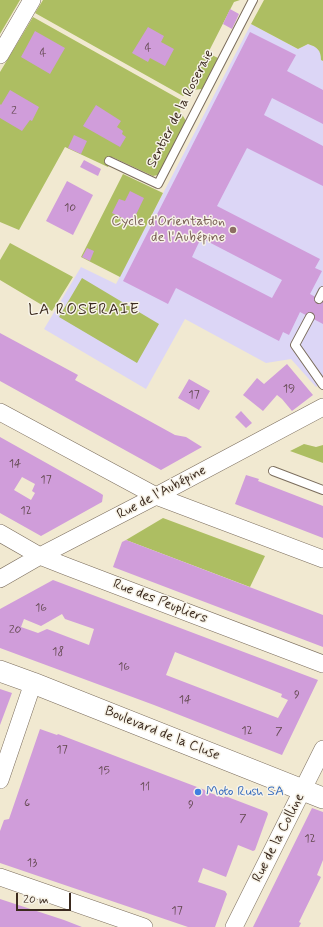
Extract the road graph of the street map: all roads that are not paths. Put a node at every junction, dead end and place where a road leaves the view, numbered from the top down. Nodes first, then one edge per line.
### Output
1 (32, 0) edge
2 (253, 0) edge
3 (0, 55) edge
4 (109, 161) dead end
5 (323, 291) edge
6 (319, 299) dead end
7 (310, 317) dead end
8 (323, 385) edge
9 (323, 406) edge
10 (0, 412) edge
11 (273, 471) dead end
12 (323, 490) edge
13 (156, 496) junction
14 (0, 533) edge
15 (40, 556) junction
16 (323, 558) edge
17 (0, 579) edge
18 (323, 664) edge
19 (0, 671) edge
20 (33, 683) junction
21 (323, 749) edge
22 (0, 780) edge
23 (302, 790) junction
24 (323, 798) edge
25 (0, 877) edge
26 (144, 927) edge
27 (234, 927) edge

1 - 3 street
2 - 4 lane, Sentier de la Roseraie
5 - 6 lane
7 - 8 lane
9 - 13 street, Rue de l'Aubépine
10 - 13 street
11 - 12 lane
13 - 15 street, Rue de l'Aubépine
13 - 16 street
14 - 15 street, Rue des Peupliers
15 - 17 street, Rue de l'Aubépine
15 - 18 street, Rue des Peupliers
19 - 20 street, Boulevard de la Cluse
20 - 22 street
20 - 23 street, Boulevard de la Cluse
21 - 23 street, Rue de la Colline
23 - 24 street, Boulevard de la Cluse
23 - 27 street, Rue de la Colline
25 - 26 street

